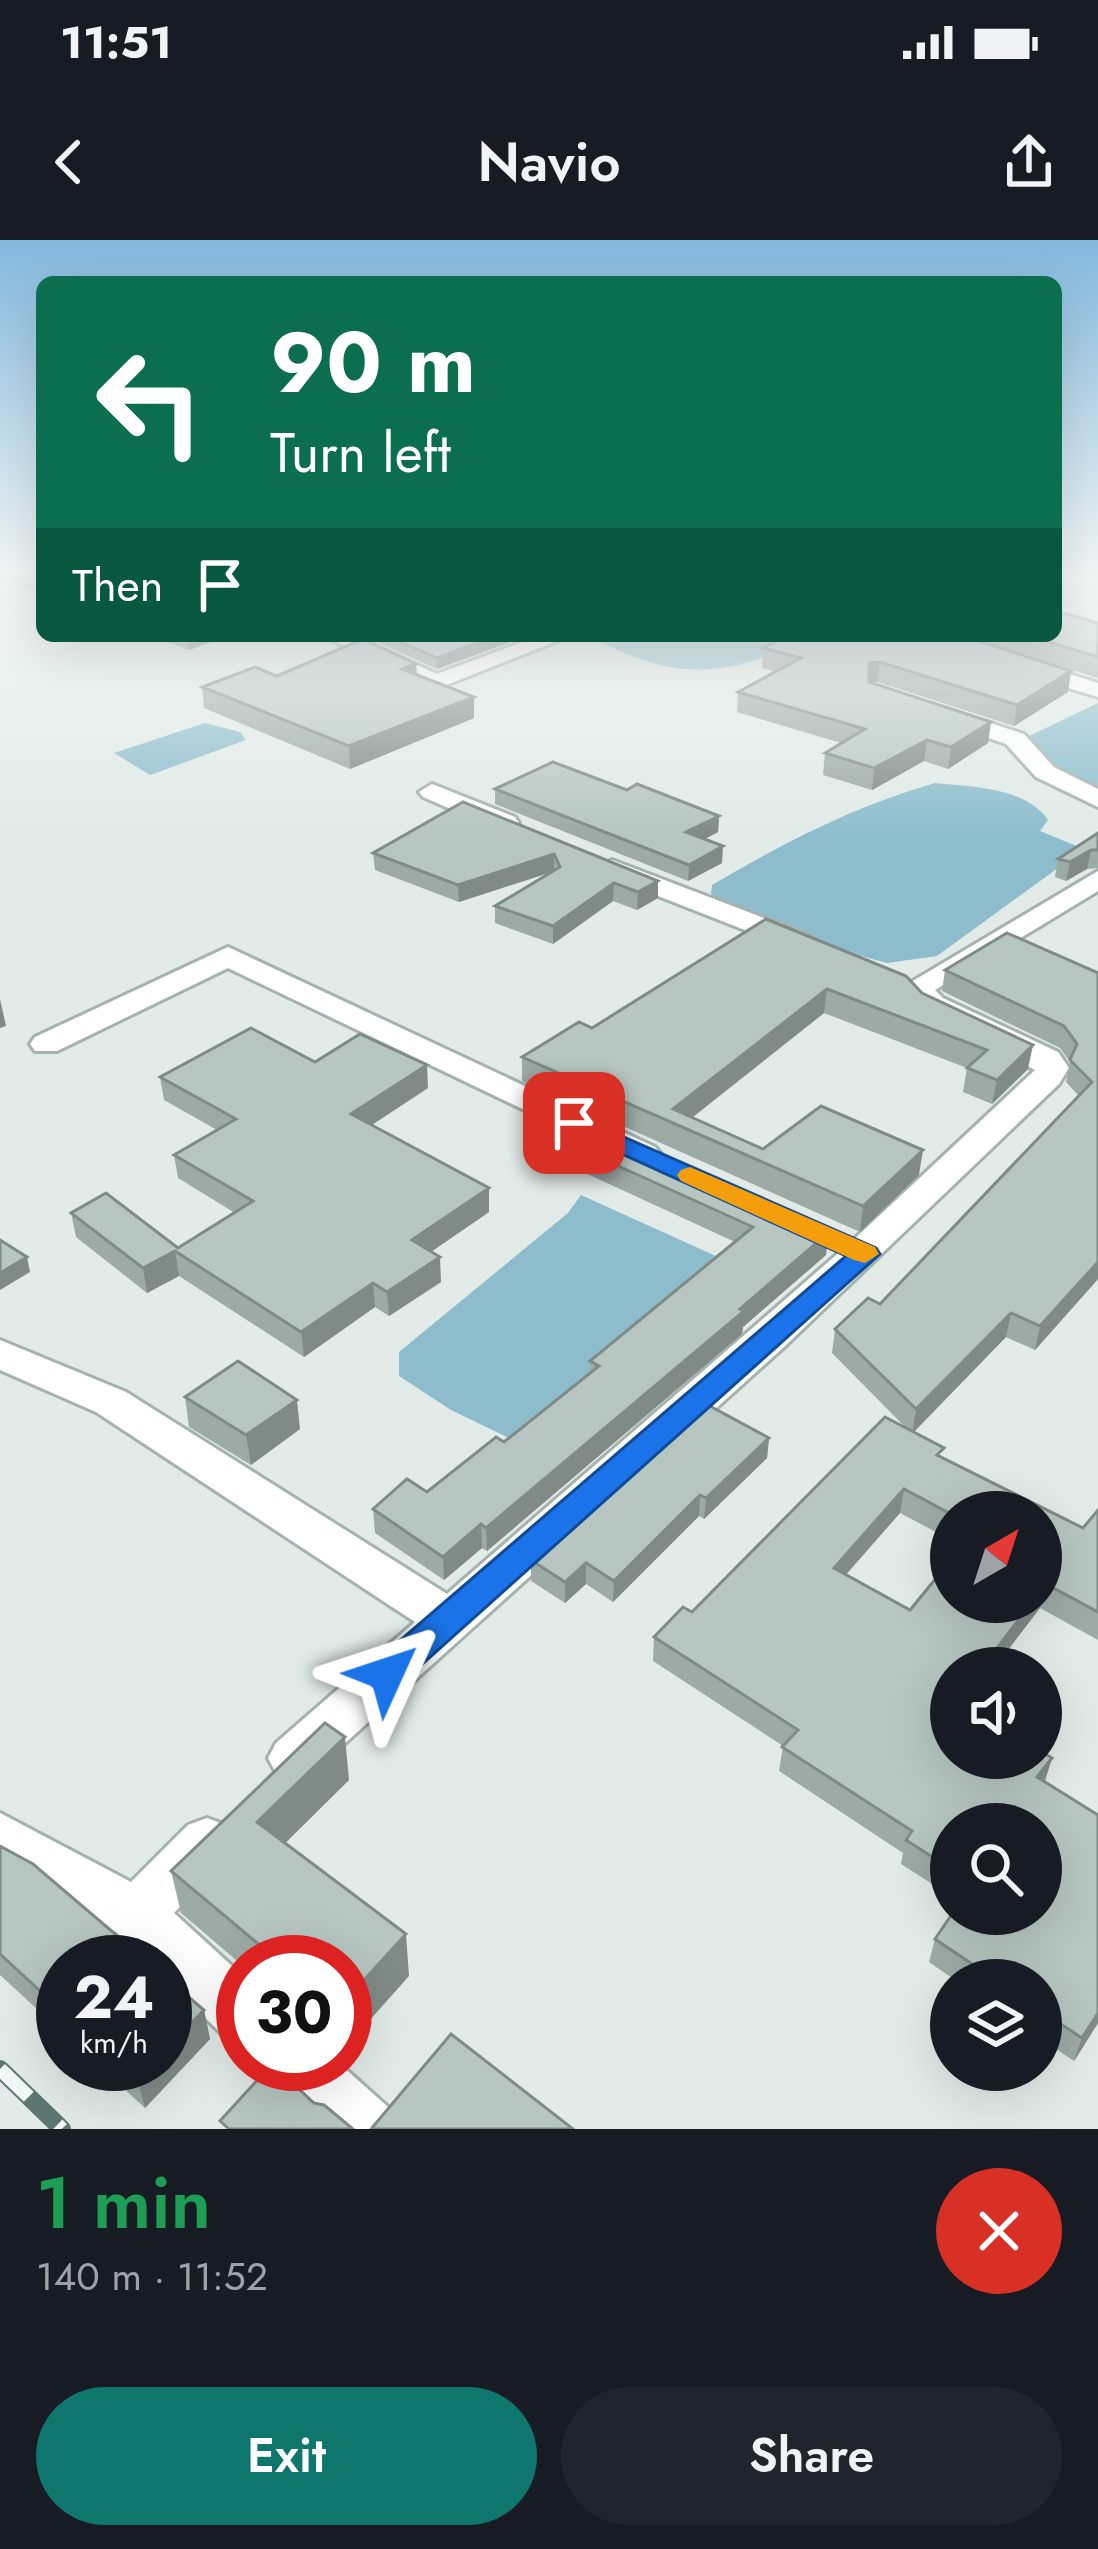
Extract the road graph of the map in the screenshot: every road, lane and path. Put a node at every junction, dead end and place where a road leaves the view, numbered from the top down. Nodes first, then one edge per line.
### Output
1 (386, 659) edge
2 (497, 659) edge
3 (1000, 659) edge
4 (1098, 690) edge
5 (916, 706) edge
6 (432, 792) dead end
7 (1098, 799) edge
8 (537, 836) edge
9 (579, 854) edge
10 (1098, 879) edge
11 (833, 955) edge
12 (46, 1044) dead end
13 (677, 1170) edge
14 (824, 1235) edge
15 (866, 1254) junction
16 (0, 1354) edge
17 (448, 1619) junction
18 (265, 1784) edge
19 (232, 1816) edge
20 (0, 1838) edge
21 (136, 1915) junction
22 (216, 1989) edge
23 (325, 2091) edge
24 (366, 2129) edge

1 - 2 street
3 - 4 street
5 - 7 street
6 - 8 street
9 - 11 street
10 - 15 street
12 - 13 street
14 - 15 street
15 - 17 street
16 - 17 street
17 - 18 street
19 - 21 street
20 - 21 street
21 - 22 street
23 - 24 street

